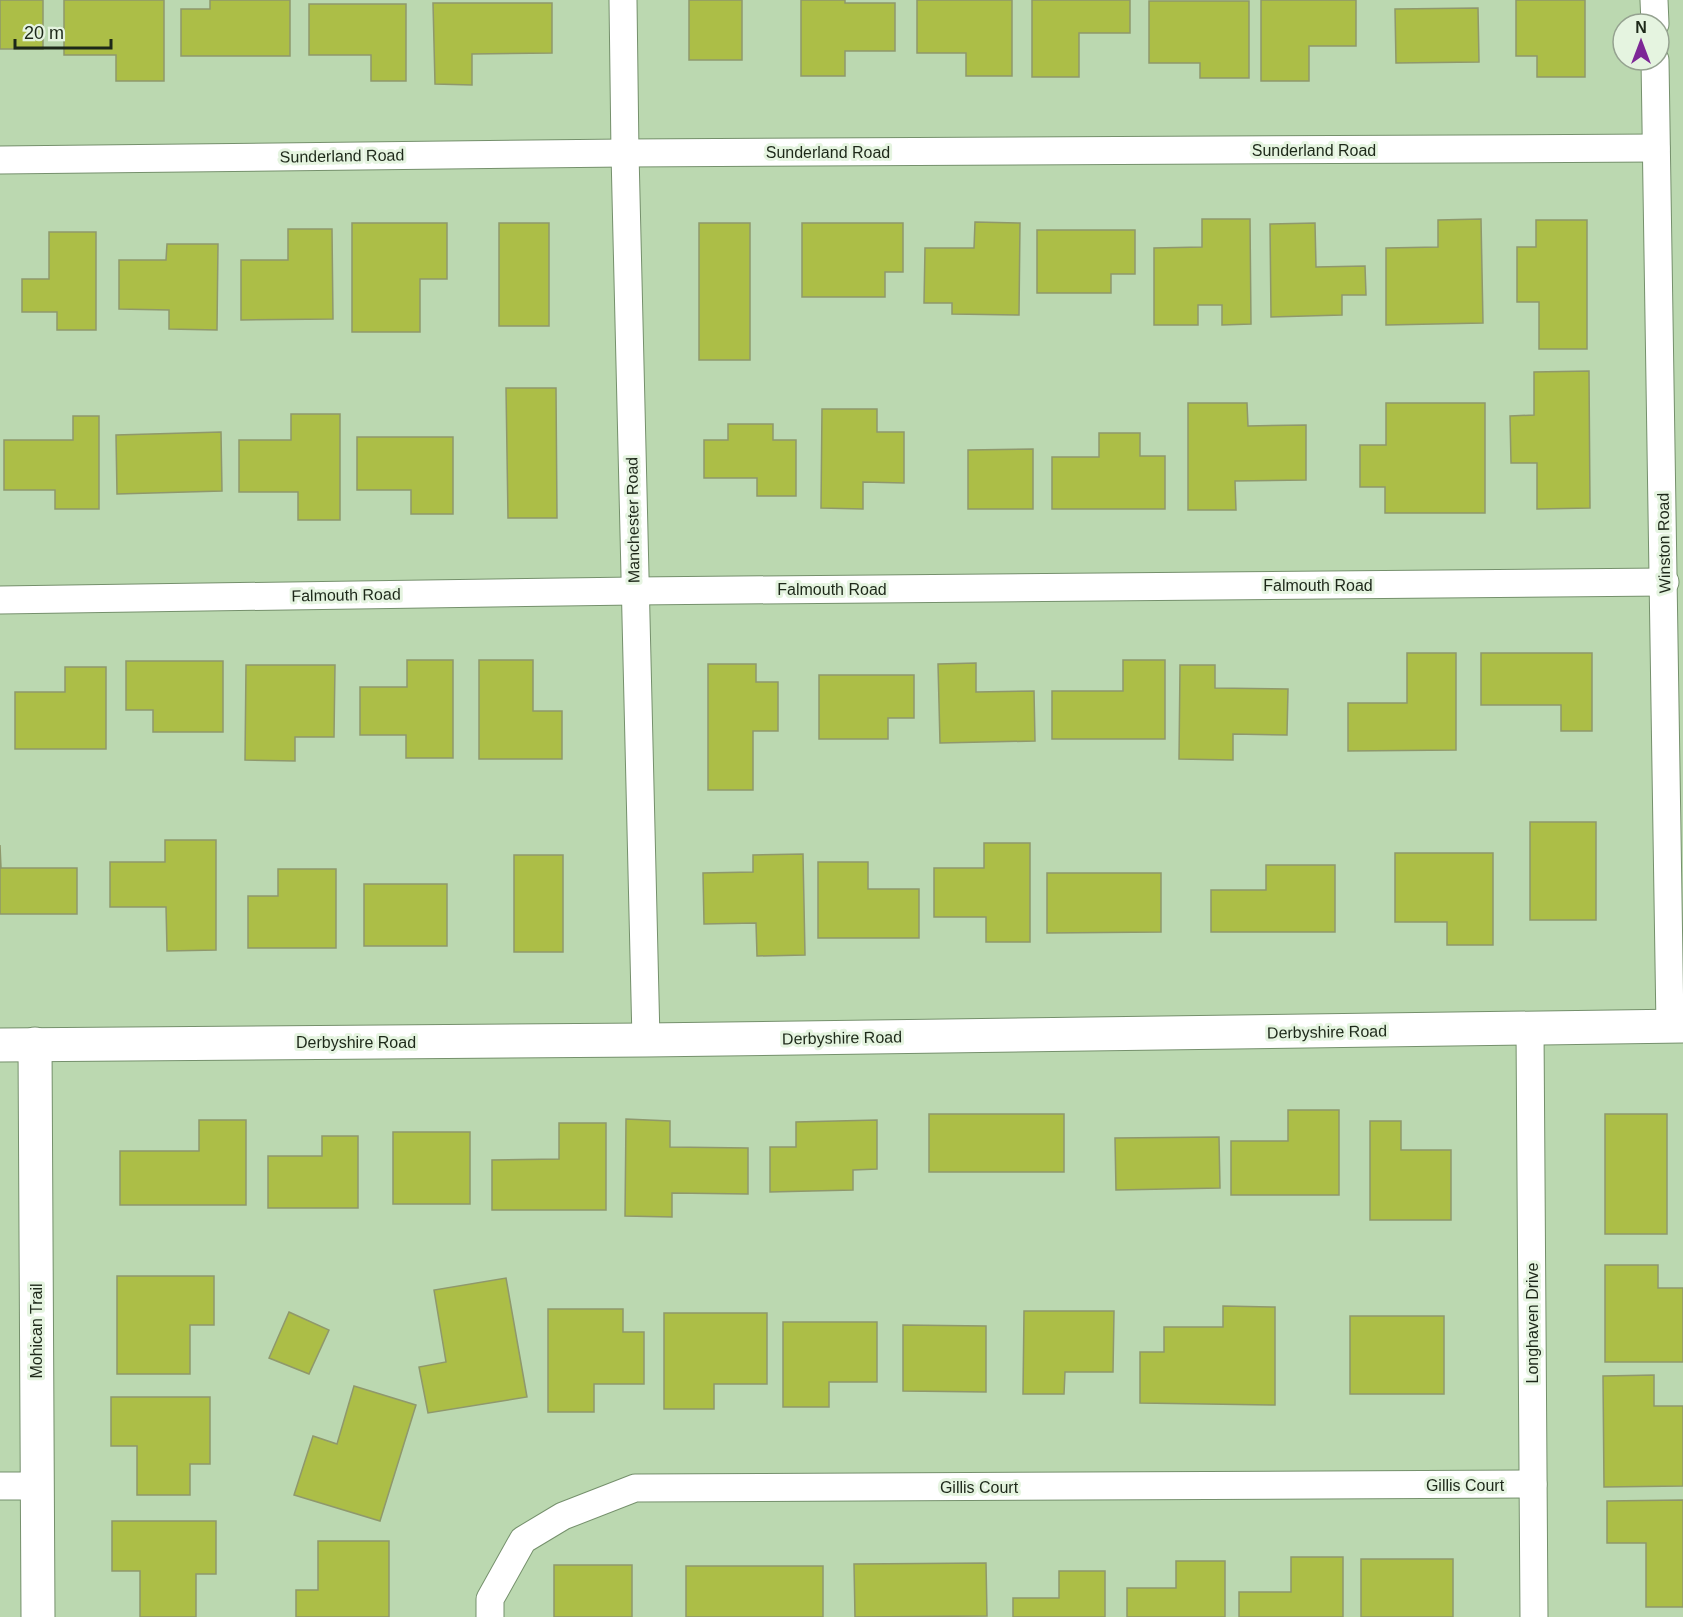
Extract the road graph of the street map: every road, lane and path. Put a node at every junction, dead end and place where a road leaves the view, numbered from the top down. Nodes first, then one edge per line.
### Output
1 (623, 0) edge
2 (1655, 72) edge
3 (1656, 148) junction
4 (625, 153) junction
5 (0, 160) edge
6 (1665, 582) junction
7 (635, 591) junction
8 (0, 600) edge
9 (1677, 1027) edge
10 (1530, 1029) junction
11 (646, 1040) junction
12 (35, 1044) junction
13 (0, 1045) edge
14 (1533, 1484) junction
15 (0, 1486) edge
16 (36, 1486) junction
17 (38, 1617) edge
18 (490, 1617) edge
19 (1534, 1617) edge

1 - 4 street, Manchester Road
2 - 3 street, Winston Road
3 - 4 street, Sunderland Road
3 - 6 street, Winston Road
4 - 5 street, Sunderland Road
4 - 7 street, Manchester Road
6 - 7 street, Falmouth Road
6 - 9 street, Winston Road
7 - 8 street, Falmouth Road
7 - 11 street, Manchester Road
9 - 10 street, Derbyshire Road
10 - 11 street, Derbyshire Road
10 - 14 street, Longhaven Drive
11 - 12 street, Derbyshire Road
12 - 13 street, Derbyshire Road
12 - 16 street, Mohican Trail
14 - 18 street, Gillis Court
14 - 19 street, Longhaven Drive
15 - 16 street
16 - 17 street, Mohican Trail

